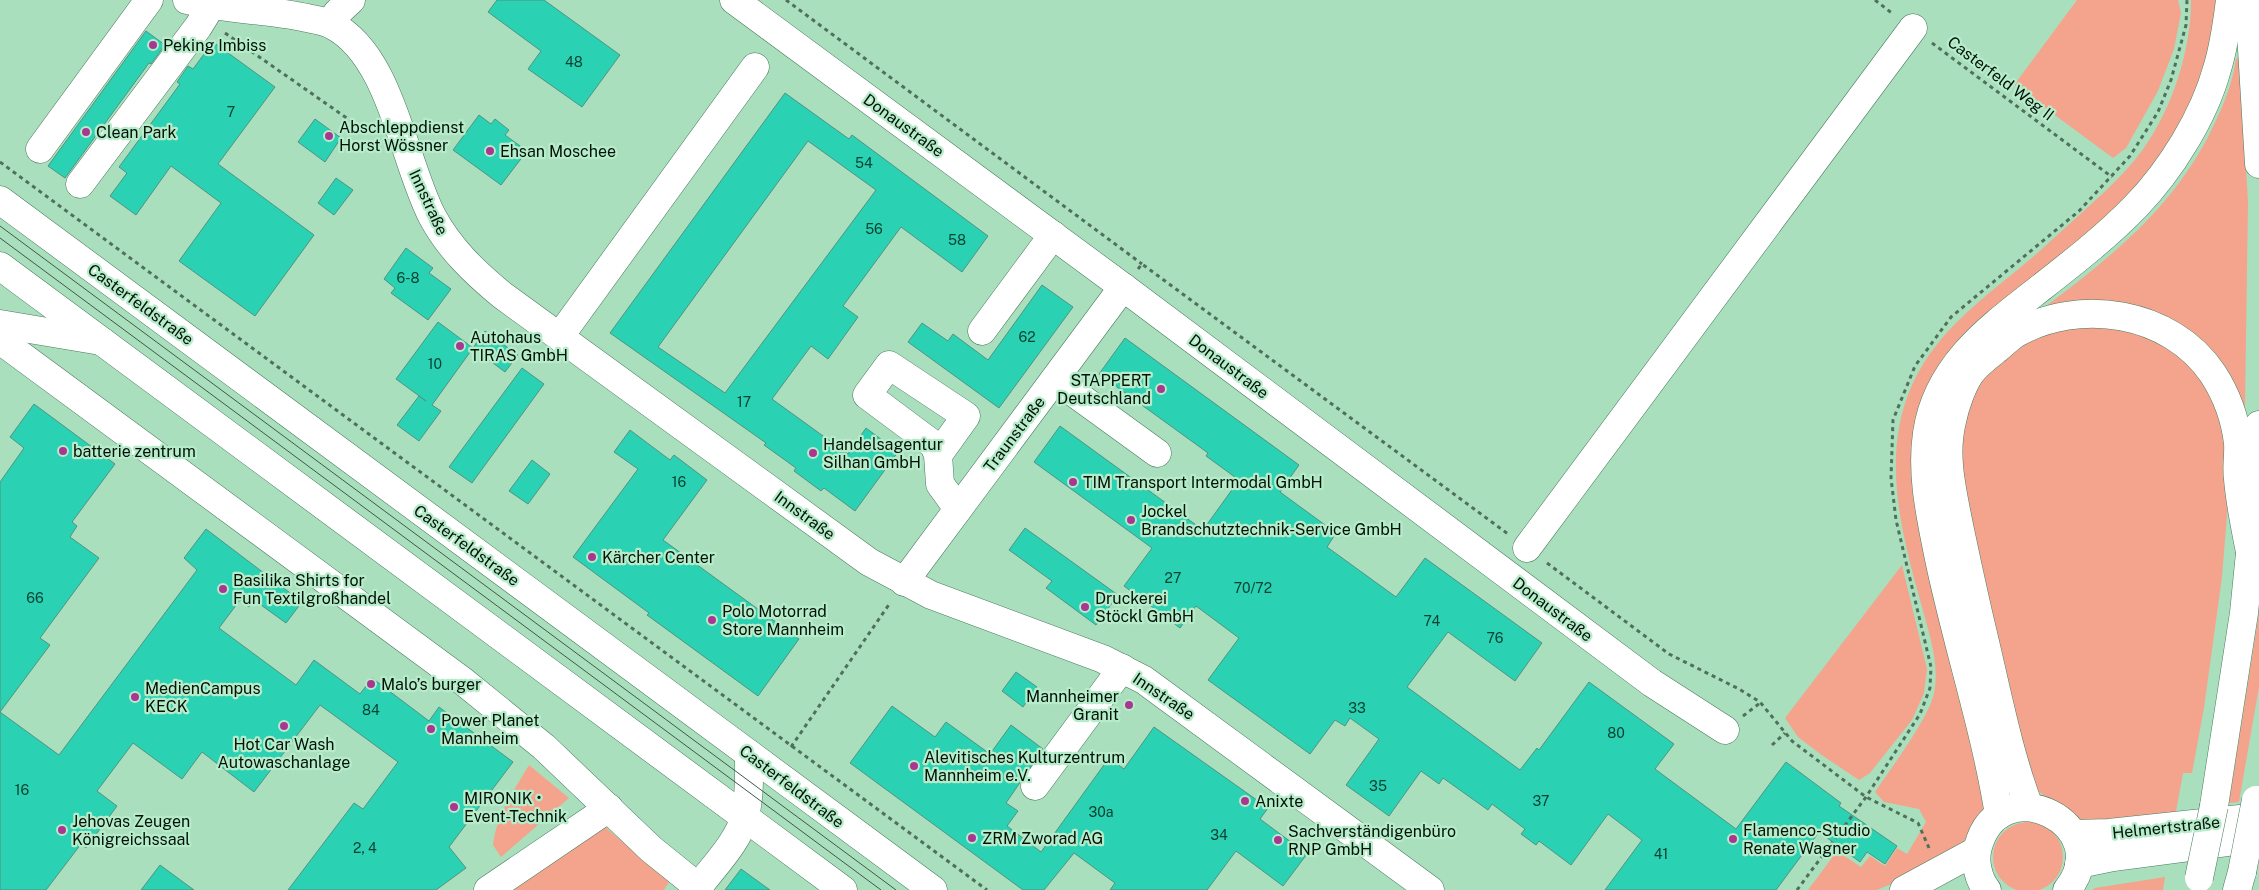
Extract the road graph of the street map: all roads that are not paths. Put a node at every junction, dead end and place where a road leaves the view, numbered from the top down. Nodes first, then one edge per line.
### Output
1 (149, 0) edge
2 (350, 0) edge
3 (734, 0) edge
4 (2230, 0) edge
5 (2249, 0) edge
6 (199, 3) edge
7 (331, 24) junction
8 (1913, 28) road end
9 (755, 67) dead end
10 (40, 149) dead end
11 (2259, 164) edge
12 (80, 184) dead end
13 (0, 200) edge
14 (1053, 235) junction
15 (0, 266) edge
16 (1123, 287) junction
17 (0, 324) edge
18 (982, 331) dead end
19 (560, 336) junction
20 (0, 340) edge
21 (101, 341) junction
22 (1054, 379) junction
23 (2259, 425) edge
24 (1157, 453) dead end
25 (938, 455) dead end
26 (958, 509) junction
27 (1527, 548) road end
28 (2251, 556) junction
29 (904, 582) junction
30 (1122, 668) junction
31 (1725, 730) dead end
32 (749, 754) junction
33 (1035, 786) dead end
34 (2258, 800) edge
35 (2029, 807) junction
36 (609, 808) junction
37 (1999, 815) junction
38 (744, 817) junction
39 (2074, 834) junction
40 (2259, 838) edge
41 (1976, 852) junction
42 (2079, 864) junction
43 (2198, 884) edge
44 (2240, 884) edge
45 (697, 889) edge
46 (1983, 889) edge
47 (488, 890) edge
48 (842, 890) edge
49 (933, 890) edge
50 (1430, 890) edge
51 (1904, 890) edge
52 (2067, 890) edge

1 - 10 main road
2 - 7 main road
3 - 14 main road, Donaustraße
4 - 37 main road
5 - 11 main road
6 - 7 main road
6 - 12 main road
7 - 19 main road, Innstraße
8 - 27 main road
9 - 19 main road
13 - 32 main road, Casterfeldstraße
14 - 16 main road, Donaustraße
14 - 18 main road
15 - 21 main road
16 - 22 main road, Traunstraße
16 - 31 main road, Donaustraße
17 - 21 main road
19 - 29 main road, Innstraße
20 - 36 main road
21 - 38 main road
22 - 24 main road
22 - 26 main road, Traunstraße
23 - 28 main road
25 - 26 main road
26 - 29 main road, Traunstraße
28 - 35 main road
28 - 43 main road, bridge
29 - 30 main road, Innstraße
30 - 33 main road
30 - 50 main road, Innstraße
32 - 38 main road
32 - 49 main road, Casterfeldstraße
34 - 39 main road, Helmertstraße
34 - 44 main road, bridge
35 - 37 main road
35 - 39 main road
36 - 45 main road
36 - 47 main road
37 - 41 main road
38 - 45 main road
38 - 48 main road
39 - 42 main road
40 - 42 main road, Helmertstraße
41 - 46 main road
41 - 51 main road
42 - 52 main road

